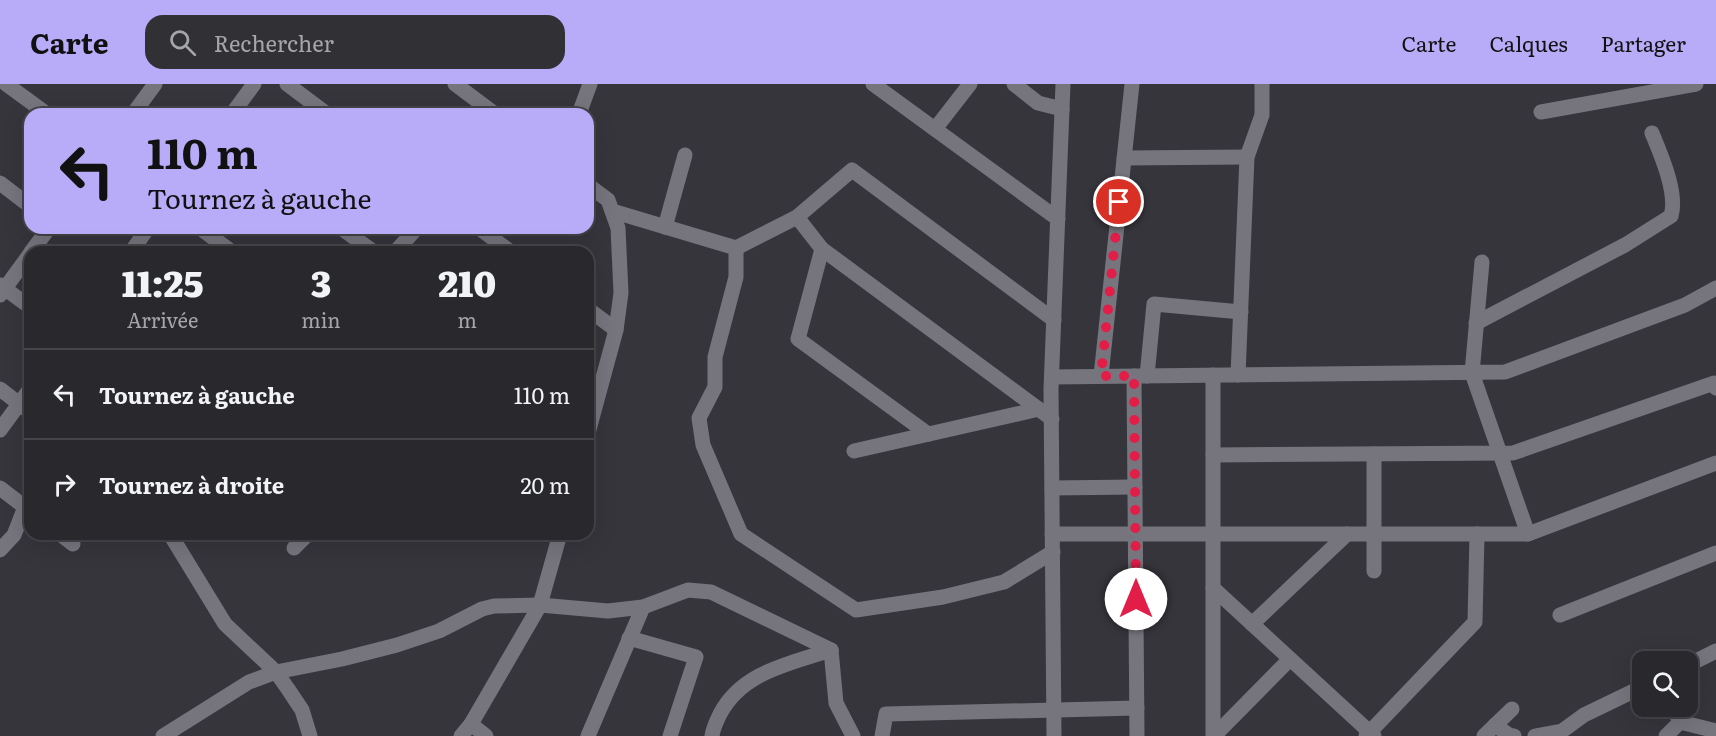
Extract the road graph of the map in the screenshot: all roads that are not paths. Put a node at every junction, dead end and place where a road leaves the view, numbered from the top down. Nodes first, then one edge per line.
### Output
1 (6, 84) edge
2 (254, 84) edge
3 (287, 84) edge
4 (455, 84) edge
5 (590, 84) edge
6 (873, 84) edge
7 (970, 84) edge
8 (1014, 84) edge
9 (1064, 84) edge
10 (1132, 84) edge
11 (1262, 84) edge
12 (1696, 84) edge
13 (152, 85) edge
14 (1635, 89) edge
15 (39, 108) edge
16 (137, 108) edge
17 (236, 108) edge
18 (319, 108) edge
19 (487, 108) edge
20 (581, 108) edge
21 (1062, 109) junction
22 (1541, 112) dead end
23 (935, 129) junction
24 (1652, 133) dead end
25 (685, 155) dead end
26 (1247, 157) junction
27 (1124, 158) junction
28 (0, 183) edge
29 (594, 190) edge
30 (24, 201) edge
31 (612, 211) junction
32 (797, 217) junction
33 (1058, 219) junction
34 (665, 227) junction
35 (208, 234) edge
36 (349, 234) edge
37 (412, 234) edge
38 (487, 234) edge
39 (224, 246) edge
40 (366, 246) edge
41 (400, 246) edge
42 (504, 246) edge
43 (736, 248) junction
44 (822, 249) junction
45 (24, 262) edge
46 (1482, 262) dead end
47 (1716, 288) edge
48 (2, 289) edge
49 (24, 303) edge
50 (1241, 312) junction
51 (594, 314) edge
52 (1054, 320) junction
53 (1476, 323) junction
54 (616, 330) junction
55 (1472, 373) junction
56 (1213, 375) junction
57 (1239, 375) junction
58 (1101, 376) junction
59 (1141, 376) junction
60 (1052, 377) junction
61 (1716, 388) edge
62 (0, 389) edge
63 (24, 407) edge
64 (24, 409) edge
65 (1039, 409) junction
66 (594, 411) edge
67 (1052, 419) junction
68 (0, 430) edge
69 (928, 434) junction
70 (854, 451) dead end
71 (1500, 453) junction
72 (1374, 454) junction
73 (1213, 455) junction
74 (1716, 463) edge
75 (1135, 487) junction
76 (0, 488) edge
77 (1052, 488) junction
78 (24, 507) edge
79 (24, 515) edge
80 (1052, 534) junction
81 (1135, 534) junction
82 (1213, 534) junction
83 (1347, 534) junction
84 (1374, 534) junction
85 (1477, 534) junction
86 (1528, 534) junction
87 (68, 540) edge
88 (174, 540) edge
89 (302, 540) edge
90 (558, 540) edge
91 (73, 544) dead end
92 (294, 548) dead end
93 (0, 550) edge
94 (1053, 552) junction
95 (1716, 553) edge
96 (1374, 571) dead end
97 (1213, 588) junction
98 (540, 605) junction
99 (643, 607) junction
100 (1560, 615) dead end
101 (1252, 624) junction
102 (629, 638) junction
103 (831, 650) junction
104 (1716, 651) edge
105 (1290, 659) junction
106 (1698, 660) edge
107 (276, 672) junction
108 (1632, 692) edge
109 (1137, 708) junction
110 (1512, 709) dead end
111 (1054, 710) junction
112 (1678, 717) edge
113 (1680, 722) junction
114 (466, 730) edge
115 (1489, 731) edge
116 (1716, 731) edge
117 (589, 735) edge
118 (1370, 735) edge
119 (163, 736) edge
120 (310, 736) edge
121 (486, 736) edge
122 (669, 736) edge
123 (712, 736) edge
124 (854, 736) edge
125 (882, 736) edge
126 (1054, 736) edge
127 (1137, 736) edge
128 (1213, 736) edge
129 (1510, 736) edge
130 (1535, 736) edge
131 (1666, 736) edge

1 - 15 street
2 - 17 street
3 - 18 street
4 - 19 street
5 - 20 street
6 - 23 street
7 - 23 street
8 - 21 street
9 - 21 street
10 - 27 street
11 - 26 street
12 - 14 street
13 - 16 street
14 - 22 street
21 - 33 street
23 - 33 street
24 - 53 street
25 - 34 street
26 - 27 street
26 - 50 street
27 - 58 street
28 - 30 street
29 - 31 street
31 - 34 street
31 - 54 street
32 - 43 street
32 - 44 street
32 - 52 street
33 - 52 street
34 - 43 street
35 - 39 street
36 - 40 street
37 - 41 street
38 - 42 street
43 - 94 street
44 - 65 street
44 - 69 street
45 - 48 street
46 - 53 street
47 - 55 street
48 - 49 street
50 - 57 street
50 - 59 street
51 - 54 street
52 - 60 street
53 - 55 street
54 - 66 street
55 - 57 street
55 - 71 street
56 - 57 street
56 - 59 street
56 - 73 street
58 - 59 street
58 - 60 street
59 - 75 street
60 - 67 street
61 - 71 street
62 - 63 street
64 - 68 street
65 - 67 street
65 - 69 street
67 - 77 street
69 - 70 street
71 - 72 street
71 - 86 street
72 - 73 street
72 - 84 street
73 - 82 street
74 - 86 street
75 - 77 street
75 - 81 street
76 - 78 street
77 - 80 street
79 - 93 street
80 - 81 street
80 - 94 street
81 - 82 street
81 - 109 street
82 - 83 street
82 - 97 street
83 - 84 street
83 - 101 street
84 - 85 street
84 - 96 street
85 - 86 street
85 - 118 street
87 - 91 street
88 - 107 street
89 - 92 street
90 - 98 street
94 - 111 street
95 - 100 street
97 - 101 street
97 - 128 street
98 - 99 street
98 - 107 street
98 - 114 street
99 - 102 street
99 - 103 street
101 - 105 street
102 - 117 street
102 - 122 street
103 - 123 street
103 - 124 street
104 - 106 street
105 - 118 street
105 - 128 street
107 - 119 street
107 - 120 street
108 - 130 street
109 - 111 street
109 - 127 street
110 - 115 street
111 - 125 street
111 - 126 street
112 - 113 street
113 - 116 street
113 - 131 street
114 - 121 street
115 - 129 street

